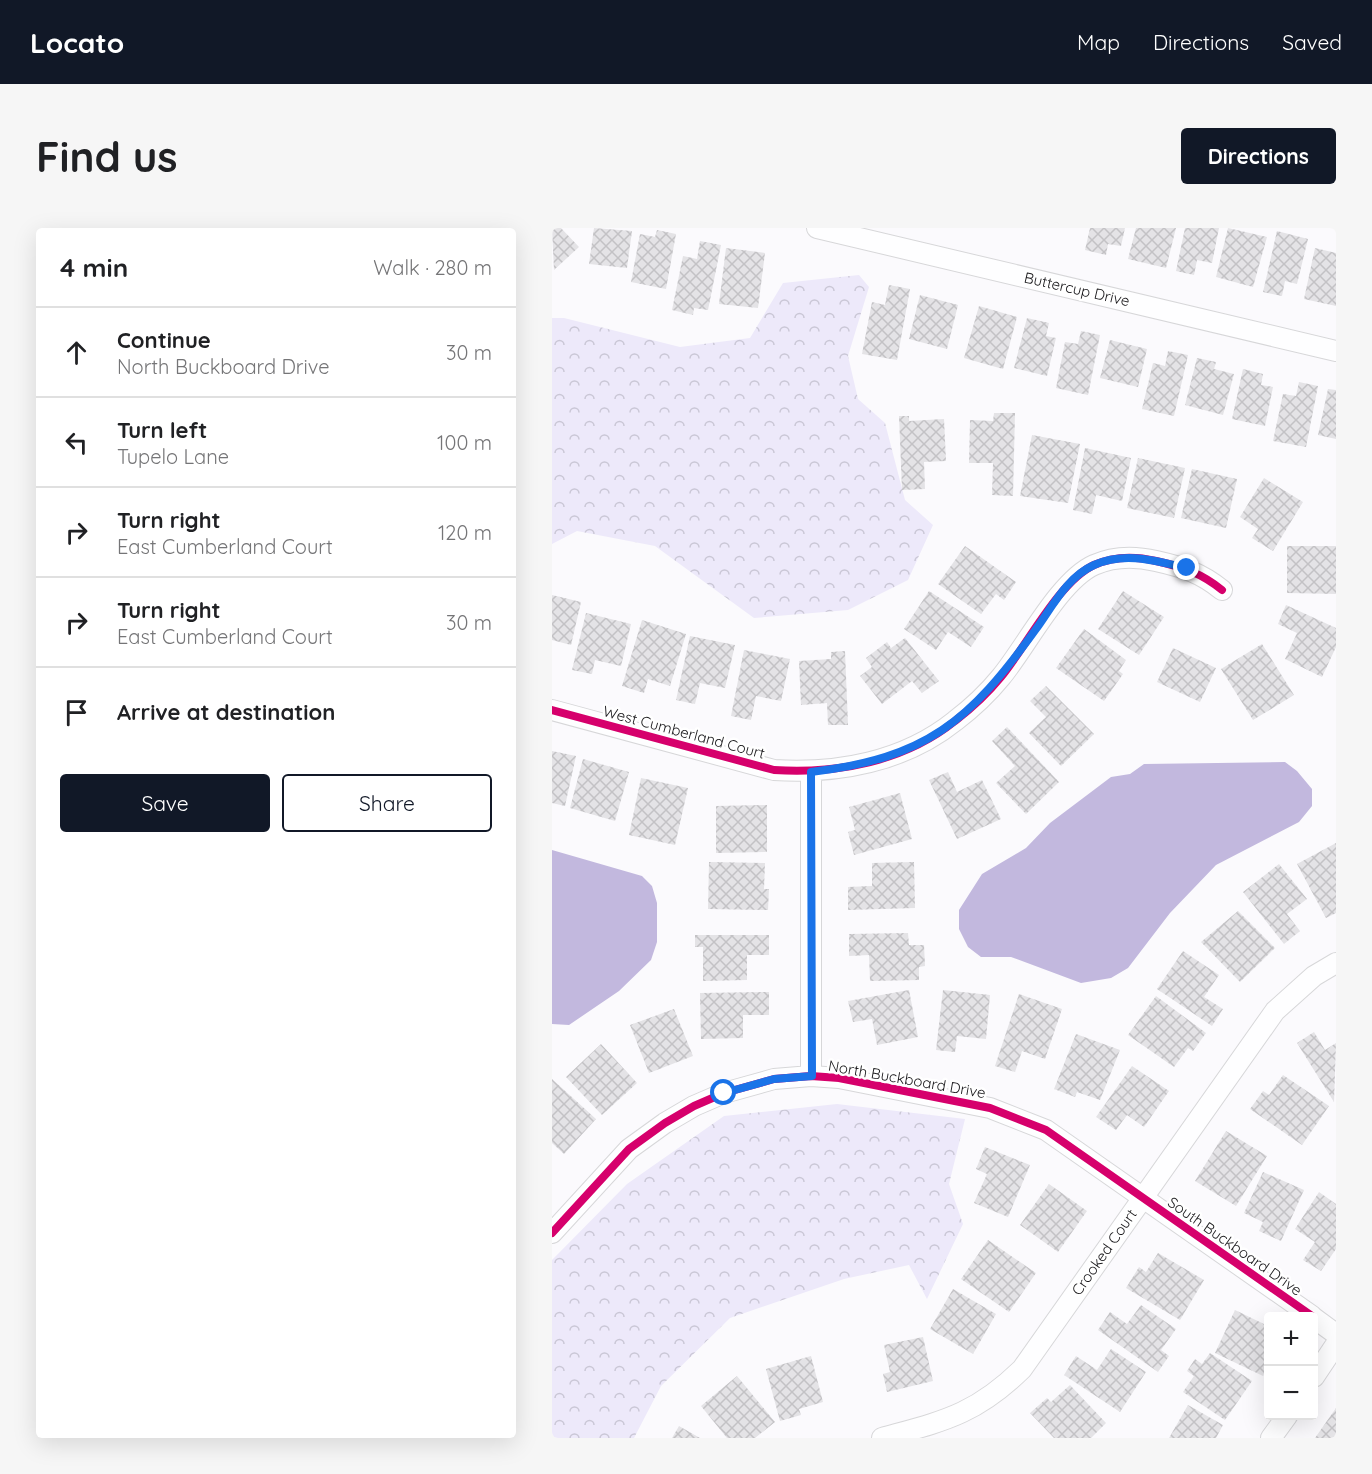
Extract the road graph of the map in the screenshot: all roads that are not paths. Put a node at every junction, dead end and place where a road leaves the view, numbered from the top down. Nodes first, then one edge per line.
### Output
1 (817, 228) edge
2 (1336, 351) edge
3 (1222, 590) dead end
4 (552, 710) edge
5 (811, 772) junction
6 (1336, 963) edge
7 (812, 1076) junction
8 (1143, 1197) junction
9 (552, 1233) edge
10 (1306, 1312) edge
11 (1318, 1321) edge
12 (1336, 1334) edge
13 (1336, 1344) edge
14 (1318, 1371) edge
15 (1284, 1420) edge
16 (882, 1438) edge
17 (1271, 1438) edge

1 - 2 street, Buttercup Drive
3 - 5 street, West Cumberland Court
4 - 5 street, West Cumberland Court
5 - 7 street
6 - 8 street, Crooked Court
7 - 8 street, North Buckboard Drive
7 - 9 street, North Buckboard Drive
8 - 10 street, South Buckboard Drive
8 - 16 street, Crooked Court
11 - 12 street, South Buckboard Drive
13 - 14 street
15 - 17 street

